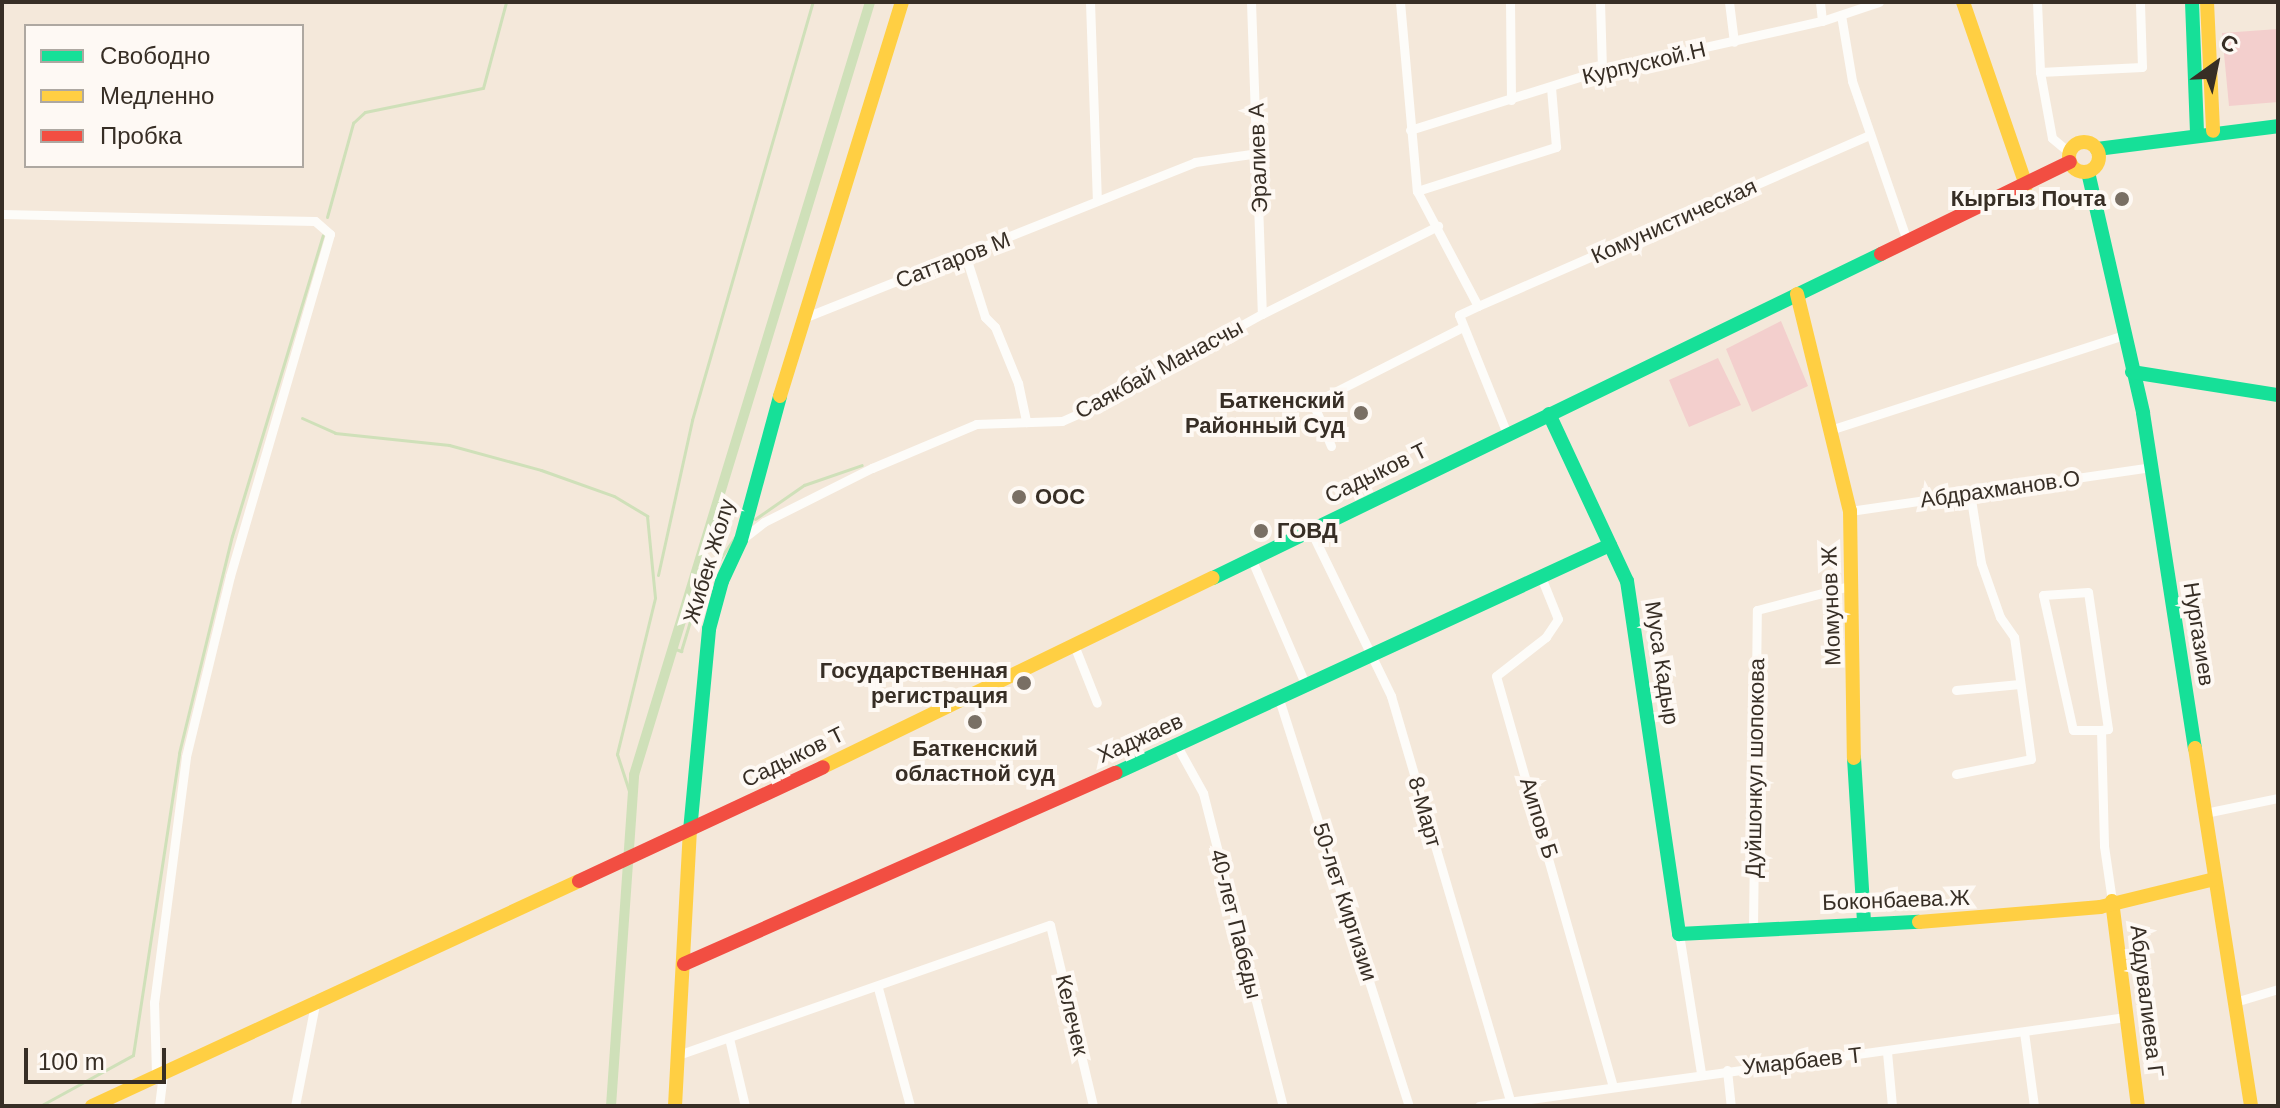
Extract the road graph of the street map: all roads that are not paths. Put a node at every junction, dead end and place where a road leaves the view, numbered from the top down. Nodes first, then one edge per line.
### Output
1 (902, 2) edge
2 (1090, 2) edge
3 (1251, 2) edge
4 (1400, 2) edge
5 (1510, 2) edge
6 (1600, 2) edge
7 (1729, 2) edge
8 (1820, 2) edge
9 (1879, 2) edge
10 (1963, 2) edge
11 (2037, 2) edge
12 (2140, 2) edge
13 (2192, 2) edge
14 (2207, 2) edge
15 (1841, 15) junction
16 (1822, 21) junction
17 (1734, 42) junction
18 (1602, 70) junction
19 (2040, 72) junction
20 (1551, 87) junction
21 (1511, 100) junction
22 (2278, 126) edge
23 (1410, 130) junction
24 (2213, 131) junction
25 (2197, 133) junction
26 (1870, 135) junction
27 (2097, 149) junction
28 (1258, 153) junction
29 (2070, 158) junction
30 (2088, 172) junction
31 (2026, 185) junction
32 (1417, 191) junction
33 (1097, 198) junction
34 (2, 214) edge
35 (1438, 226) junction
36 (1907, 241) junction
37 (965, 254) junction
38 (1797, 294) junction
39 (1478, 306) junction
40 (1262, 314) junction
41 (806, 317) junction
42 (1463, 327) junction
43 (2124, 335) junction
44 (2132, 372) junction
45 (2278, 395) edge
46 (1549, 414) junction
47 (1026, 422) junction
48 (1830, 430) junction
49 (1507, 434) junction
50 (1331, 446) dead end
51 (2151, 467) junction
52 (1970, 493) junction
53 (1850, 511) junction
54 (1310, 529) junction
55 (741, 540) junction
56 (1610, 545) junction
57 (1251, 558) junction
58 (1541, 577) junction
59 (1854, 585) junction
60 (1074, 645) junction
61 (1372, 656) junction
62 (2020, 684) junction
63 (1306, 686) junction
64 (1956, 690) dead end
65 (1279, 699) junction
66 (1097, 703) dead end
67 (2101, 730) junction
68 (1177, 746) junction
69 (1956, 774) dead end
70 (2278, 798) edge
71 (2205, 813) junction
72 (696, 828) junction
73 (2215, 879) junction
74 (2112, 901) junction
75 (1864, 923) junction
76 (1753, 927) junction
77 (1679, 934) junction
78 (684, 964) junction
79 (878, 988) junction
80 (2278, 989) edge
81 (316, 999) junction
82 (2235, 1002) junction
83 (2126, 1017) junction
84 (2024, 1032) junction
85 (729, 1038) junction
86 (1887, 1052) junction
87 (678, 1055) junction
88 (1727, 1070) junction
89 (160, 1071) junction
90 (1701, 1073) junction
91 (1613, 1087) junction
92 (1511, 1103) edge
93 (92, 1106) edge
94 (159, 1106) edge
95 (295, 1106) edge
96 (675, 1106) edge
97 (745, 1106) edge
98 (910, 1106) edge
99 (1093, 1106) edge
100 (1283, 1106) edge
101 (1409, 1106) edge
102 (1479, 1106) edge
103 (1731, 1106) edge
104 (1892, 1106) edge
105 (2034, 1106) edge
106 (2138, 1106) edge
107 (2251, 1106) edge

1 - 41 main road, Жибек Жолу
2 - 33 street
3 - 28 street, Эралиев А
4 - 23 street
5 - 21 street
6 - 18 street
7 - 17 street
8 - 16 street
9 - 15 street, Курпуской.Н
10 - 31 main road
11 - 19 street
12 - 19 street
13 - 25 main road
14 - 24 main road
15 - 16 street, Курпуской.Н
15 - 26 street
16 - 17 street, Курпуской.Н
17 - 18 street, Курпуской.Н
18 - 20 street, Курпуской.Н
19 - 29 street
20 - 21 street, Курпуской.Н
20 - 32 street
21 - 23 street, Курпуской.Н
22 - 24 main road
23 - 32 street
24 - 25 main road
25 - 27 main road
26 - 36 street
26 - 39 street, Комунистическая
27 - 29 main road, Садыков Т
27 - 30 main road
28 - 33 street, Саттаров М
28 - 40 street, Эралиев А
29 - 30 main road
29 - 31 main road, Садыков Т
30 - 43 main road, Нургазиев
31 - 36 main road, Садыков Т
32 - 35 street
33 - 37 street, Саттаров М
34 - 89 street
35 - 39 street
35 - 40 street, Саякбай Манасчы
36 - 38 main road, Садыков Т
37 - 41 street, Саттаров М
37 - 47 street
38 - 46 main road, Садыков Т
38 - 48 main road, Момунов Ж
39 - 42 street
40 - 47 street, Саякбай Манасчы
41 - 55 main road, Жибек Жолу
42 - 49 street
42 - 50 street
43 - 44 main road, Нургазиев
43 - 48 street
44 - 45 main road
44 - 51 main road, Нургазиев
46 - 49 main road, Садыков Т
46 - 56 main road, Муса Кадыр
47 - 55 street, Саякбай Манасчы
48 - 53 main road, Момунов Ж
49 - 54 main road, Садыков Т
51 - 52 street, Абдрахманов.О
51 - 71 main road, Нургазиев
52 - 53 street, Абдрахманов.О
52 - 62 street
53 - 59 main road, Момунов Ж
54 - 57 main road, Садыков Т
54 - 61 street, 8-Март
55 - 72 main road, Жибек Жолу
56 - 58 main road, Хаджаев
56 - 77 main road, Муса Кадыр
57 - 60 main road, Садыков Т
57 - 63 street
58 - 61 main road, Хаджаев
58 - 91 street, Аипов Б
59 - 75 main road, Момунов Ж
59 - 76 street, Дуйшонкул шопокова
60 - 66 street
60 - 72 main road, Садыков Т
61 - 63 main road, Хаджаев
61 - 92 street, 8-Март
62 - 64 street
62 - 69 street
63 - 65 main road, Хаджаев
65 - 68 main road, Хаджаев
65 - 101 street, 50-лет Киргизии
67 - 67 street
67 - 74 street
68 - 78 main road, Хаджаев
68 - 100 street, 40-лет Пабеды
70 - 71 street
71 - 73 main road, Нургазиев
72 - 78 main road, Жибек Жолу
72 - 81 main road, Садыков Т
73 - 74 main road, Боконбаева.Ж
73 - 82 main road, Нургазиев
74 - 75 main road, Боконбаева.Ж
74 - 83 main road, Абдувалиева Г
75 - 76 main road, Боконбаева.Ж
76 - 77 main road, Боконбаева.Ж
77 - 90 street
78 - 87 main road, Жибек Жолу
79 - 85 street
79 - 98 street
79 - 99 street, Келечек
80 - 82 street
81 - 89 main road, Садыков Т
81 - 95 street
82 - 107 main road, Нургазиев
83 - 84 street, Умарбаев Т
83 - 106 main road, Абдувалиева Г
84 - 86 street, Умарбаев Т
84 - 105 street
85 - 87 street
85 - 97 street
86 - 88 street, Умарбаев Т
86 - 104 street
87 - 96 main road, Жибек Жолу
88 - 90 street, Умарбаев Т
88 - 103 street
89 - 93 main road, Садыков Т
89 - 94 street
90 - 91 street, Умарбаев Т
91 - 92 street, Умарбаев Т
92 - 102 street, Умарбаев Т

